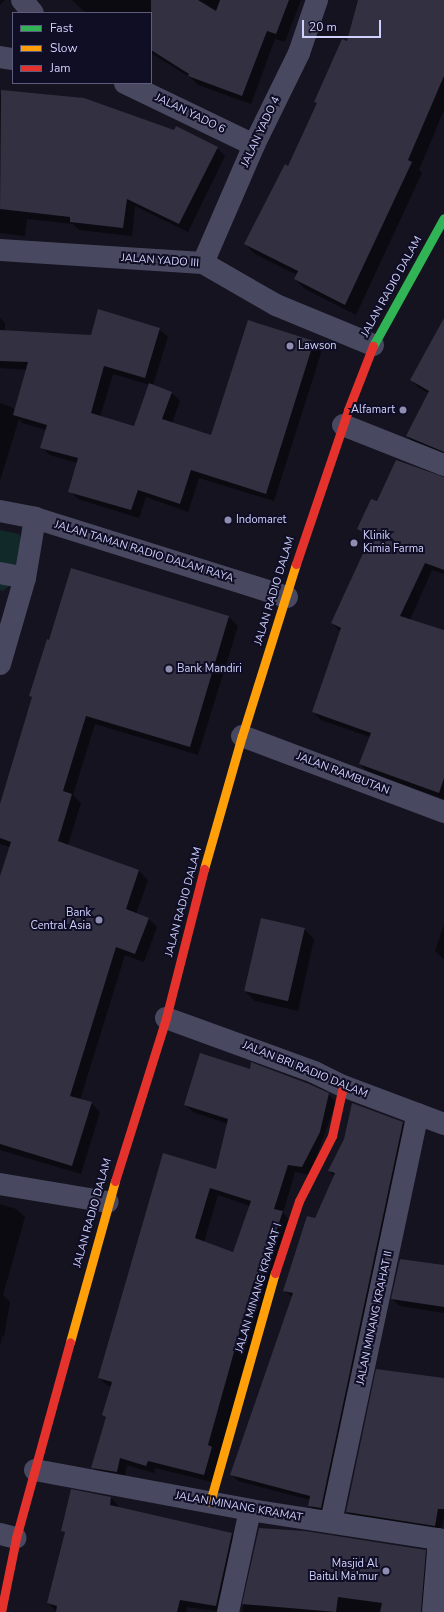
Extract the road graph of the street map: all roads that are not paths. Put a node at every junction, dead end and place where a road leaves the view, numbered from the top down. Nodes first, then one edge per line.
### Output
1 (22, 0) edge
2 (317, 0) edge
3 (32, 12) edge
4 (0, 58) edge
5 (12, 59) edge
6 (128, 84) edge
7 (254, 145) junction
8 (444, 218) edge
9 (0, 250) edge
10 (203, 263) junction
11 (373, 346) junction
12 (343, 425) junction
13 (444, 465) edge
14 (0, 511) edge
15 (35, 518) junction
16 (0, 573) edge
17 (25, 578) junction
18 (286, 597) junction
19 (0, 664) edge
20 (242, 736) junction
21 (444, 812) edge
22 (166, 1018) junction
23 (343, 1086) junction
24 (418, 1114) junction
25 (444, 1124) edge
26 (0, 1184) edge
27 (108, 1202) junction
28 (35, 1470) junction
29 (210, 1502) junction
30 (250, 1510) junction
31 (332, 1522) junction
32 (8, 1536) edge
33 (441, 1540) edge
34 (1, 1612) edge
35 (228, 1612) edge
36 (433, 1612) edge

1 - 3 street
2 - 7 street, JALAN YADO 4
4 - 5 street
6 - 7 street, JALAN YADO 6
7 - 10 street, JALAN YADO 4
8 - 11 main road, JALAN RADIO DALAM
9 - 10 street, JALAN YADO III
10 - 11 street, JALAN YADO III
11 - 12 main road, JALAN RADIO DALAM
12 - 13 street
12 - 18 main road, JALAN RADIO DALAM
14 - 15 street, JALAN TAMAN RADIO DALAM RAYA
15 - 17 street
15 - 18 street, JALAN TAMAN RADIO DALAM RAYA
16 - 17 street
17 - 19 street
18 - 20 main road, JALAN RADIO DALAM
20 - 21 street, JALAN RAMBUTAN
20 - 22 main road, JALAN RADIO DALAM
22 - 23 street, JALAN BRI RADIO DALAM
22 - 27 main road, JALAN RADIO DALAM
23 - 24 street, JALAN BRI RADIO DALAM
23 - 29 main road, JALAN MINANG KRAMAT I
24 - 25 street, JALAN BRI RADIO DALAM
24 - 31 street, JALAN MINANG KRAHAT II
26 - 27 street
27 - 28 main road, JALAN RADIO DALAM
28 - 29 street, JALAN MINANG KRAMAT
28 - 32 main road, JALAN RADIO DALAM
29 - 30 street, JALAN MINANG KRAMAT
30 - 31 street, JALAN MINANG KRAMAT
30 - 35 street
31 - 33 street, JALAN MINANG KRAMAT
32 - 34 main road, JALAN RADIO DALAM
33 - 36 street

